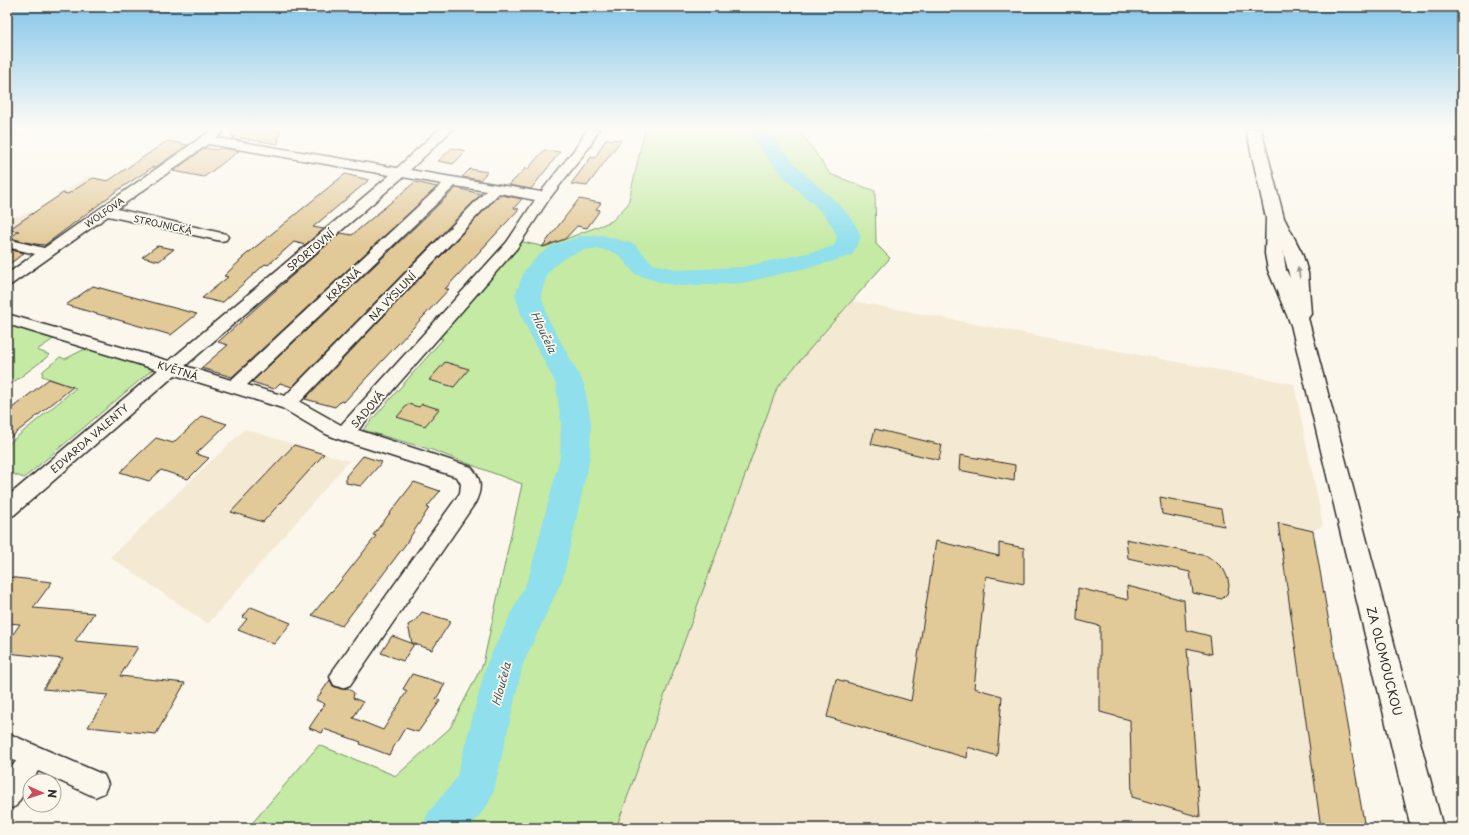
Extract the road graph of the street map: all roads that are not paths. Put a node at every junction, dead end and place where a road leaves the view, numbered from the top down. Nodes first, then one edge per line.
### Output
1 (167, 168) edge
2 (371, 168) edge
3 (405, 168) edge
4 (567, 168) edge
5 (1263, 168) edge
6 (400, 173) junction
7 (452, 182) junction
8 (496, 189) junction
9 (544, 197) junction
10 (105, 211) junction
11 (222, 237) dead end
12 (7, 243) edge
13 (48, 253) junction
14 (7, 281) edge
15 (7, 319) edge
16 (171, 368) junction
17 (234, 387) junction
18 (288, 403) junction
19 (344, 434) junction
20 (7, 509) edge
21 (342, 678) dead end
22 (7, 745) edge
23 (33, 757) junction
24 (95, 784) dead end
25 (7, 797) edge
26 (1427, 828) edge

1 - 10 street, WOLFOVA
2 - 6 street
3 - 6 street, SPORTOVNÍ
4 - 9 street, SADOVÁ
5 - 26 main road, ZA OLOMOUCKOU
6 - 7 street
6 - 16 street, SPORTOVNÍ
7 - 8 street
7 - 17 street, KRÁSNÁ
8 - 9 street
8 - 18 street, NA VÝSLUNÍ
9 - 19 street, SADOVÁ
10 - 11 street, STROJNICKÁ
10 - 13 street, WOLFOVA
12 - 13 street
13 - 14 street, WOLFOVA
15 - 16 street, KVĚTNÁ
16 - 17 street, KVĚTNÁ
16 - 20 street, EDVARDA VALENTY
17 - 18 street, KVĚTNÁ
18 - 19 street, KVĚTNÁ
19 - 21 street, SADOVÁ
22 - 23 street
23 - 24 street
23 - 25 street

